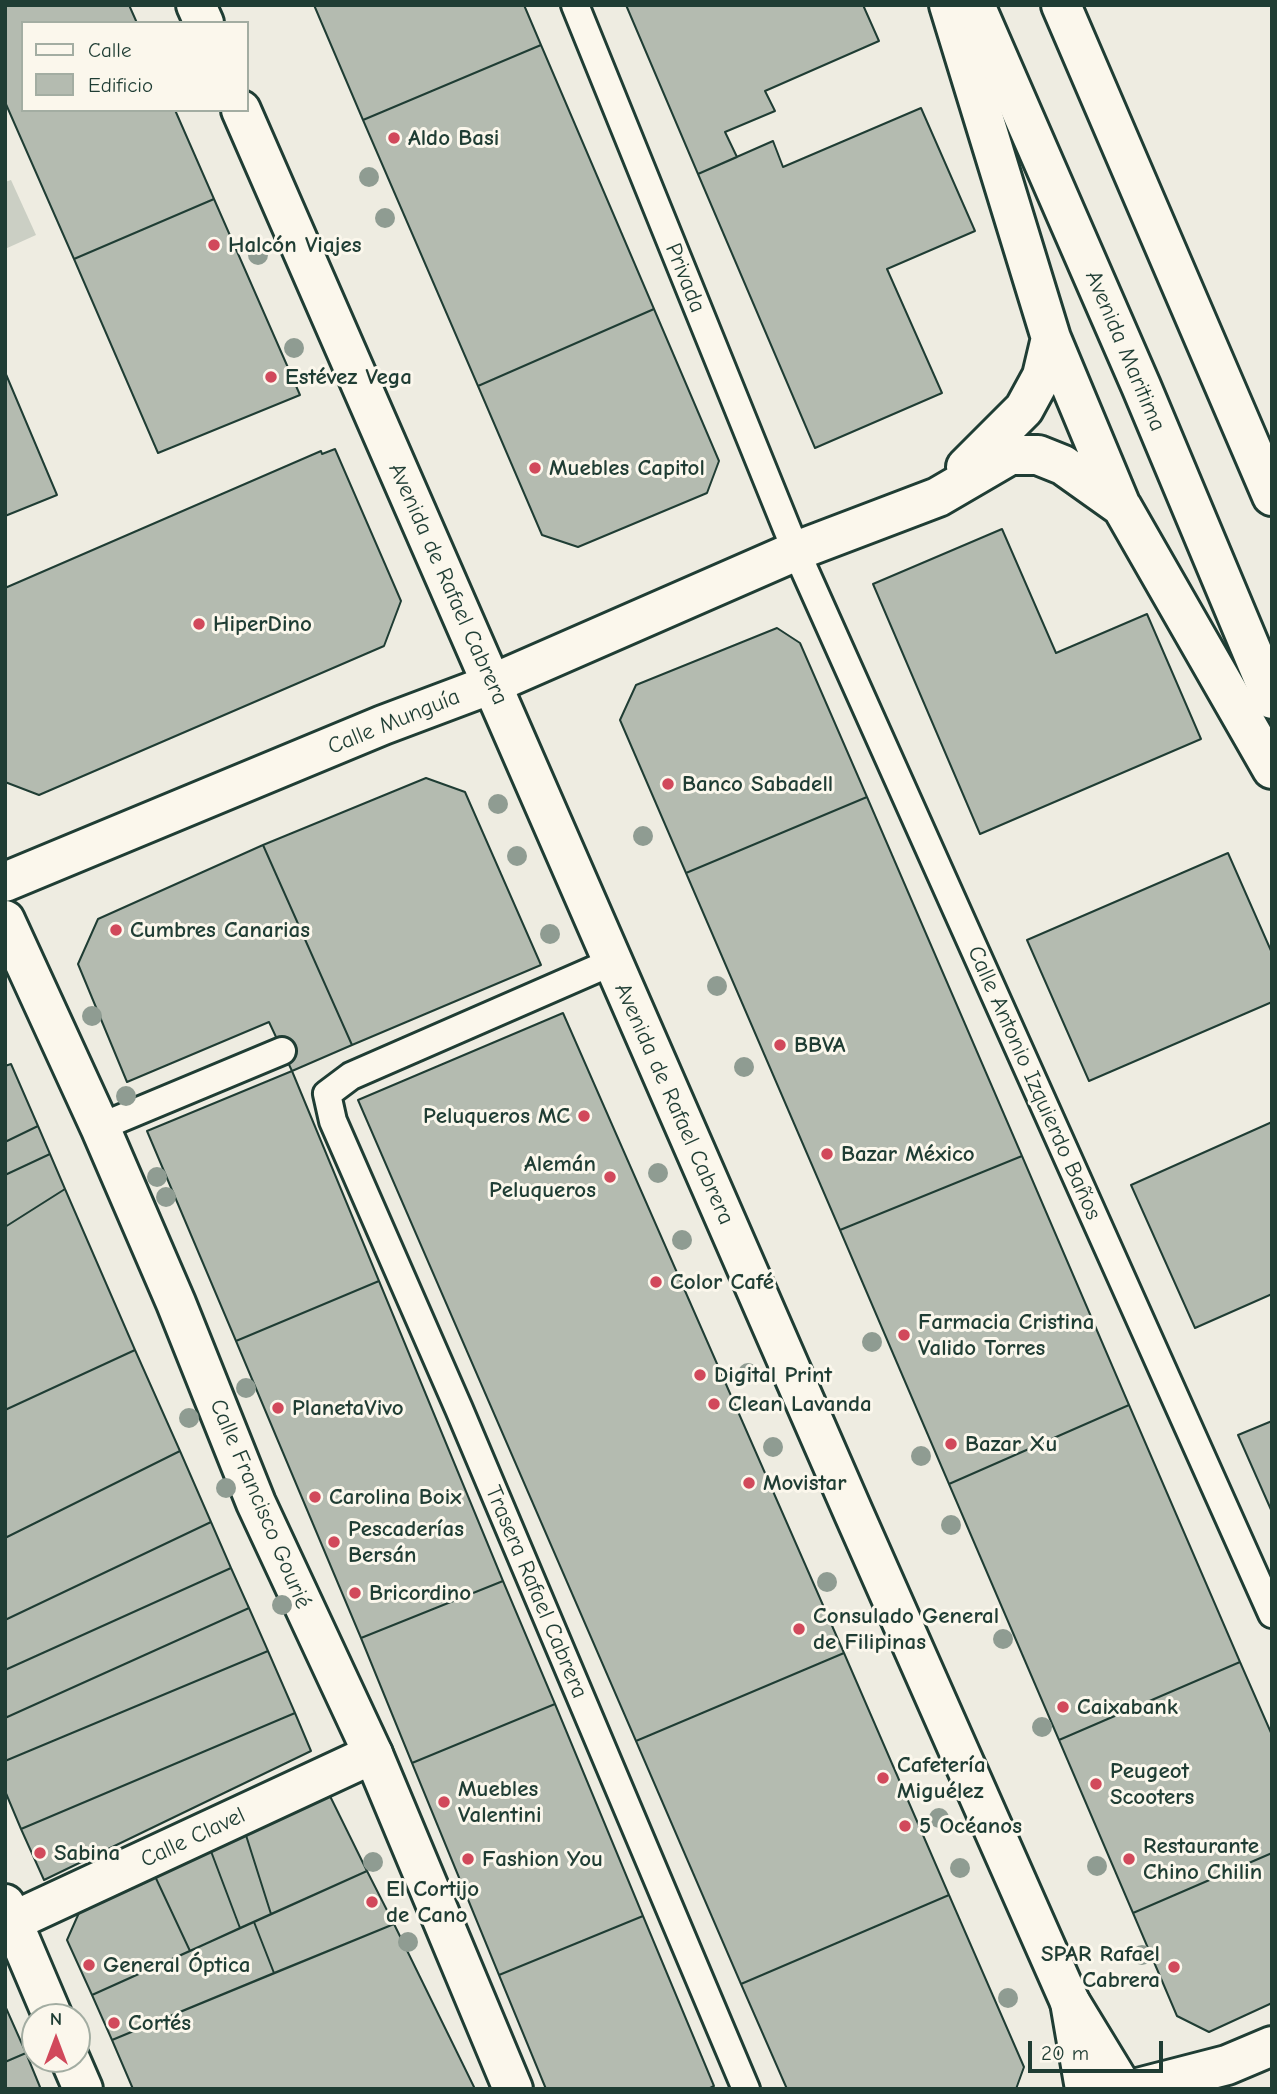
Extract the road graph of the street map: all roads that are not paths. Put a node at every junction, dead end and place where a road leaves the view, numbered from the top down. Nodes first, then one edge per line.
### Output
1 (196, 5) edge
2 (575, 5) edge
3 (950, 5) edge
4 (975, 5) edge
5 (1061, 5) edge
6 (203, 21) edge
7 (242, 112) edge
8 (1051, 338) junction
9 (938, 496) junction
10 (1272, 496) edge
11 (1122, 507) junction
12 (796, 551) junction
13 (492, 684) junction
14 (1272, 699) edge
15 (1272, 769) edge
16 (5, 882) edge
17 (5, 920) edge
18 (612, 962) junction
19 (282, 1051) dead end
20 (100, 1127) junction
21 (1272, 1614) edge
22 (373, 1755) junction
23 (8, 1917) edge
24 (1070, 2002) junction
25 (47, 2003) edge
26 (1272, 2046) edge
27 (513, 2089) edge
28 (746, 2089) edge
29 (1085, 2089) edge
30 (1123, 2089) edge
31 (1134, 2089) edge

1 - 6 main road
2 - 12 lane, Privada
3 - 8 main road
4 - 14 main road, Avenida Maritima
5 - 10 main road
7 - 13 main road, Avenida de Rafael Cabrera
8 - 9 main road
8 - 11 main road
9 - 11 main road, Calle Munguía
9 - 12 main road, Calle Munguía
11 - 15 main road
12 - 13 main road, Calle Munguía
12 - 21 lane, Calle Antonio Izquierdo Baños
13 - 16 main road, Calle Munguía
13 - 18 main road, Avenida de Rafael Cabrera
17 - 20 main road, Calle Francisco Gourié
18 - 24 main road, Avenida de Rafael Cabrera
18 - 28 lane, Trasera Rafael Cabrera
19 - 20 lane
20 - 22 main road, Calle Francisco Gourié
22 - 23 main road, Calle Clavel
22 - 27 main road, Calle Francisco Gourié
23 - 25 main road
24 - 29 main road
24 - 30 main road, Avenida de Rafael Cabrera
26 - 31 main road

